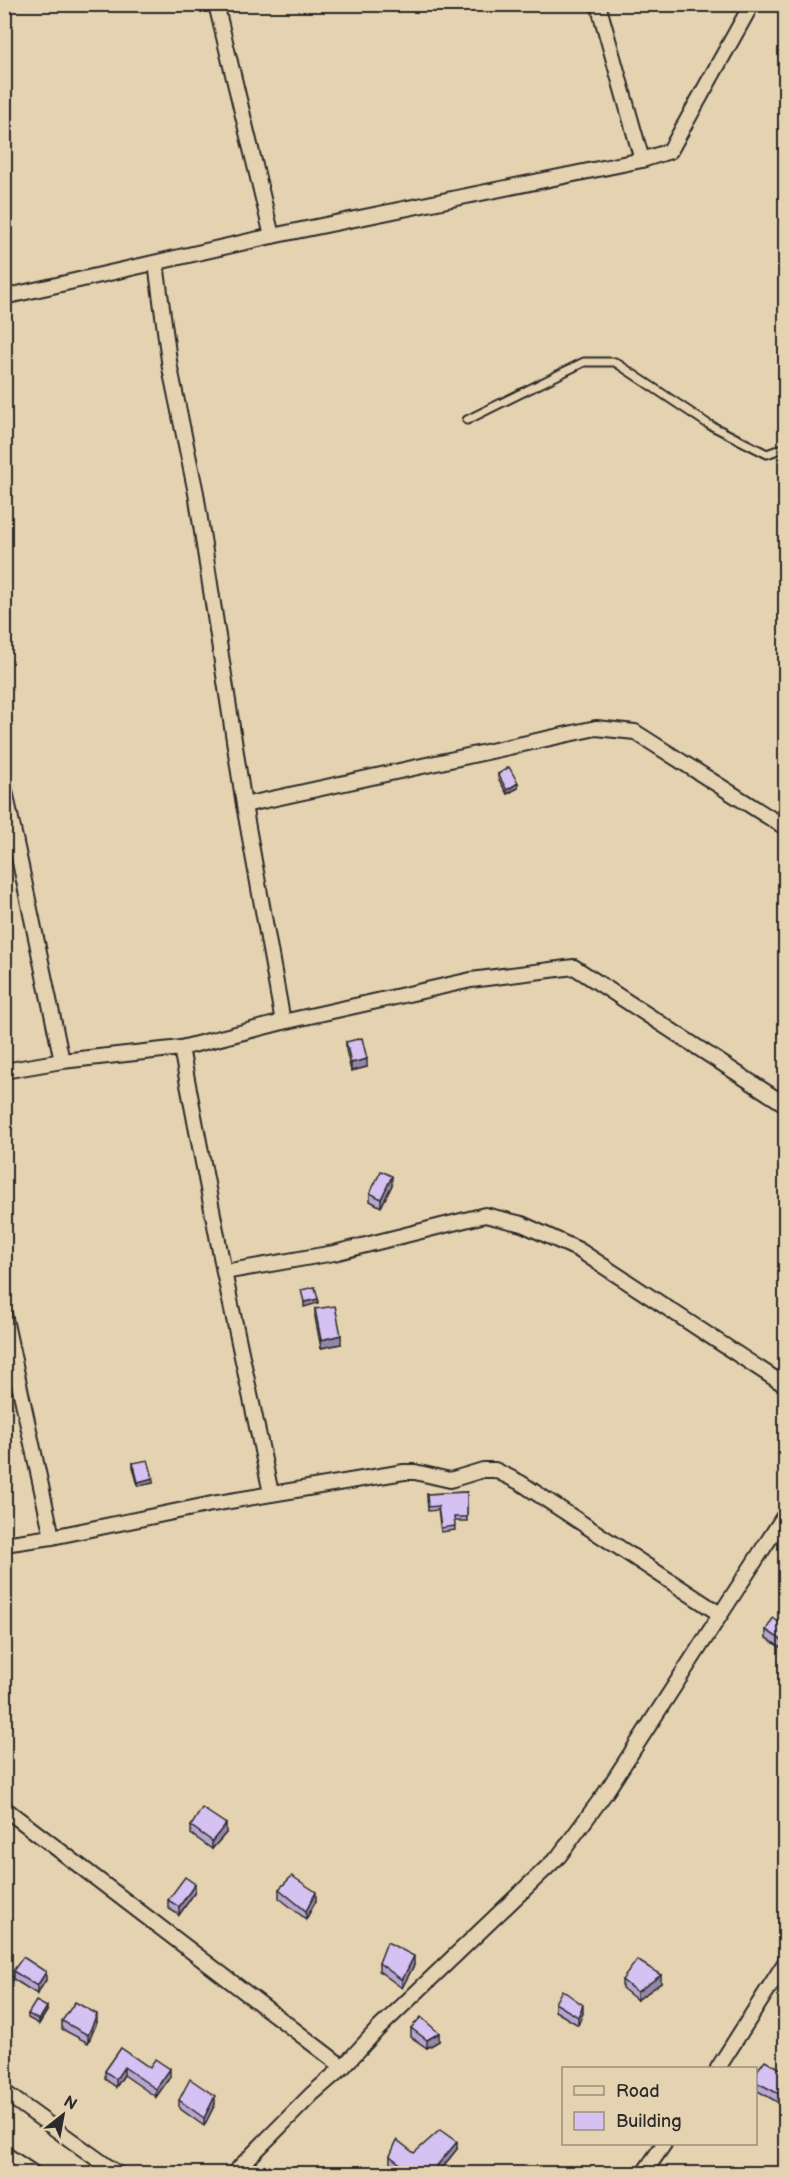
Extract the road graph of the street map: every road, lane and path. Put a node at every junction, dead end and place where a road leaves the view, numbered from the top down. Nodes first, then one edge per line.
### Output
1 (216, 4) edge
2 (598, 4) edge
3 (749, 9) dead end
4 (642, 160) junction
5 (272, 236) junction
6 (156, 263) junction
7 (4, 297) edge
8 (467, 420) dead end
9 (786, 447) edge
10 (4, 786) edge
11 (244, 805) junction
12 (8, 828) edge
13 (786, 828) edge
14 (283, 1022) junction
15 (181, 1048) junction
16 (62, 1061) junction
17 (4, 1071) edge
18 (786, 1106) edge
19 (224, 1272) junction
20 (4, 1314) edge
21 (786, 1386) edge
22 (271, 1493) junction
23 (786, 1513) edge
24 (52, 1537) junction
25 (4, 1544) edge
26 (720, 1614) junction
27 (4, 1808) edge
28 (786, 1961) edge
29 (344, 2067) junction
30 (719, 2067) edge
31 (4, 2092) edge
32 (663, 2145) edge
33 (4, 2156) edge
34 (31, 2174) edge
35 (118, 2174) edge
36 (233, 2174) edge
37 (643, 2174) edge

1 - 5 street
2 - 4 street
3 - 4 street
4 - 5 street
5 - 6 street
6 - 7 street
6 - 11 street
8 - 9 lane
10 - 12 street
11 - 13 street
11 - 14 street
12 - 16 street
14 - 15 street
14 - 18 street
15 - 16 street
15 - 19 street
16 - 17 street
19 - 21 street
19 - 22 street
20 - 24 street
22 - 24 street
22 - 26 street
23 - 26 street
24 - 25 street
26 - 29 street
27 - 29 street
28 - 30 street
29 - 36 street
31 - 35 street
32 - 37 street
33 - 34 street

